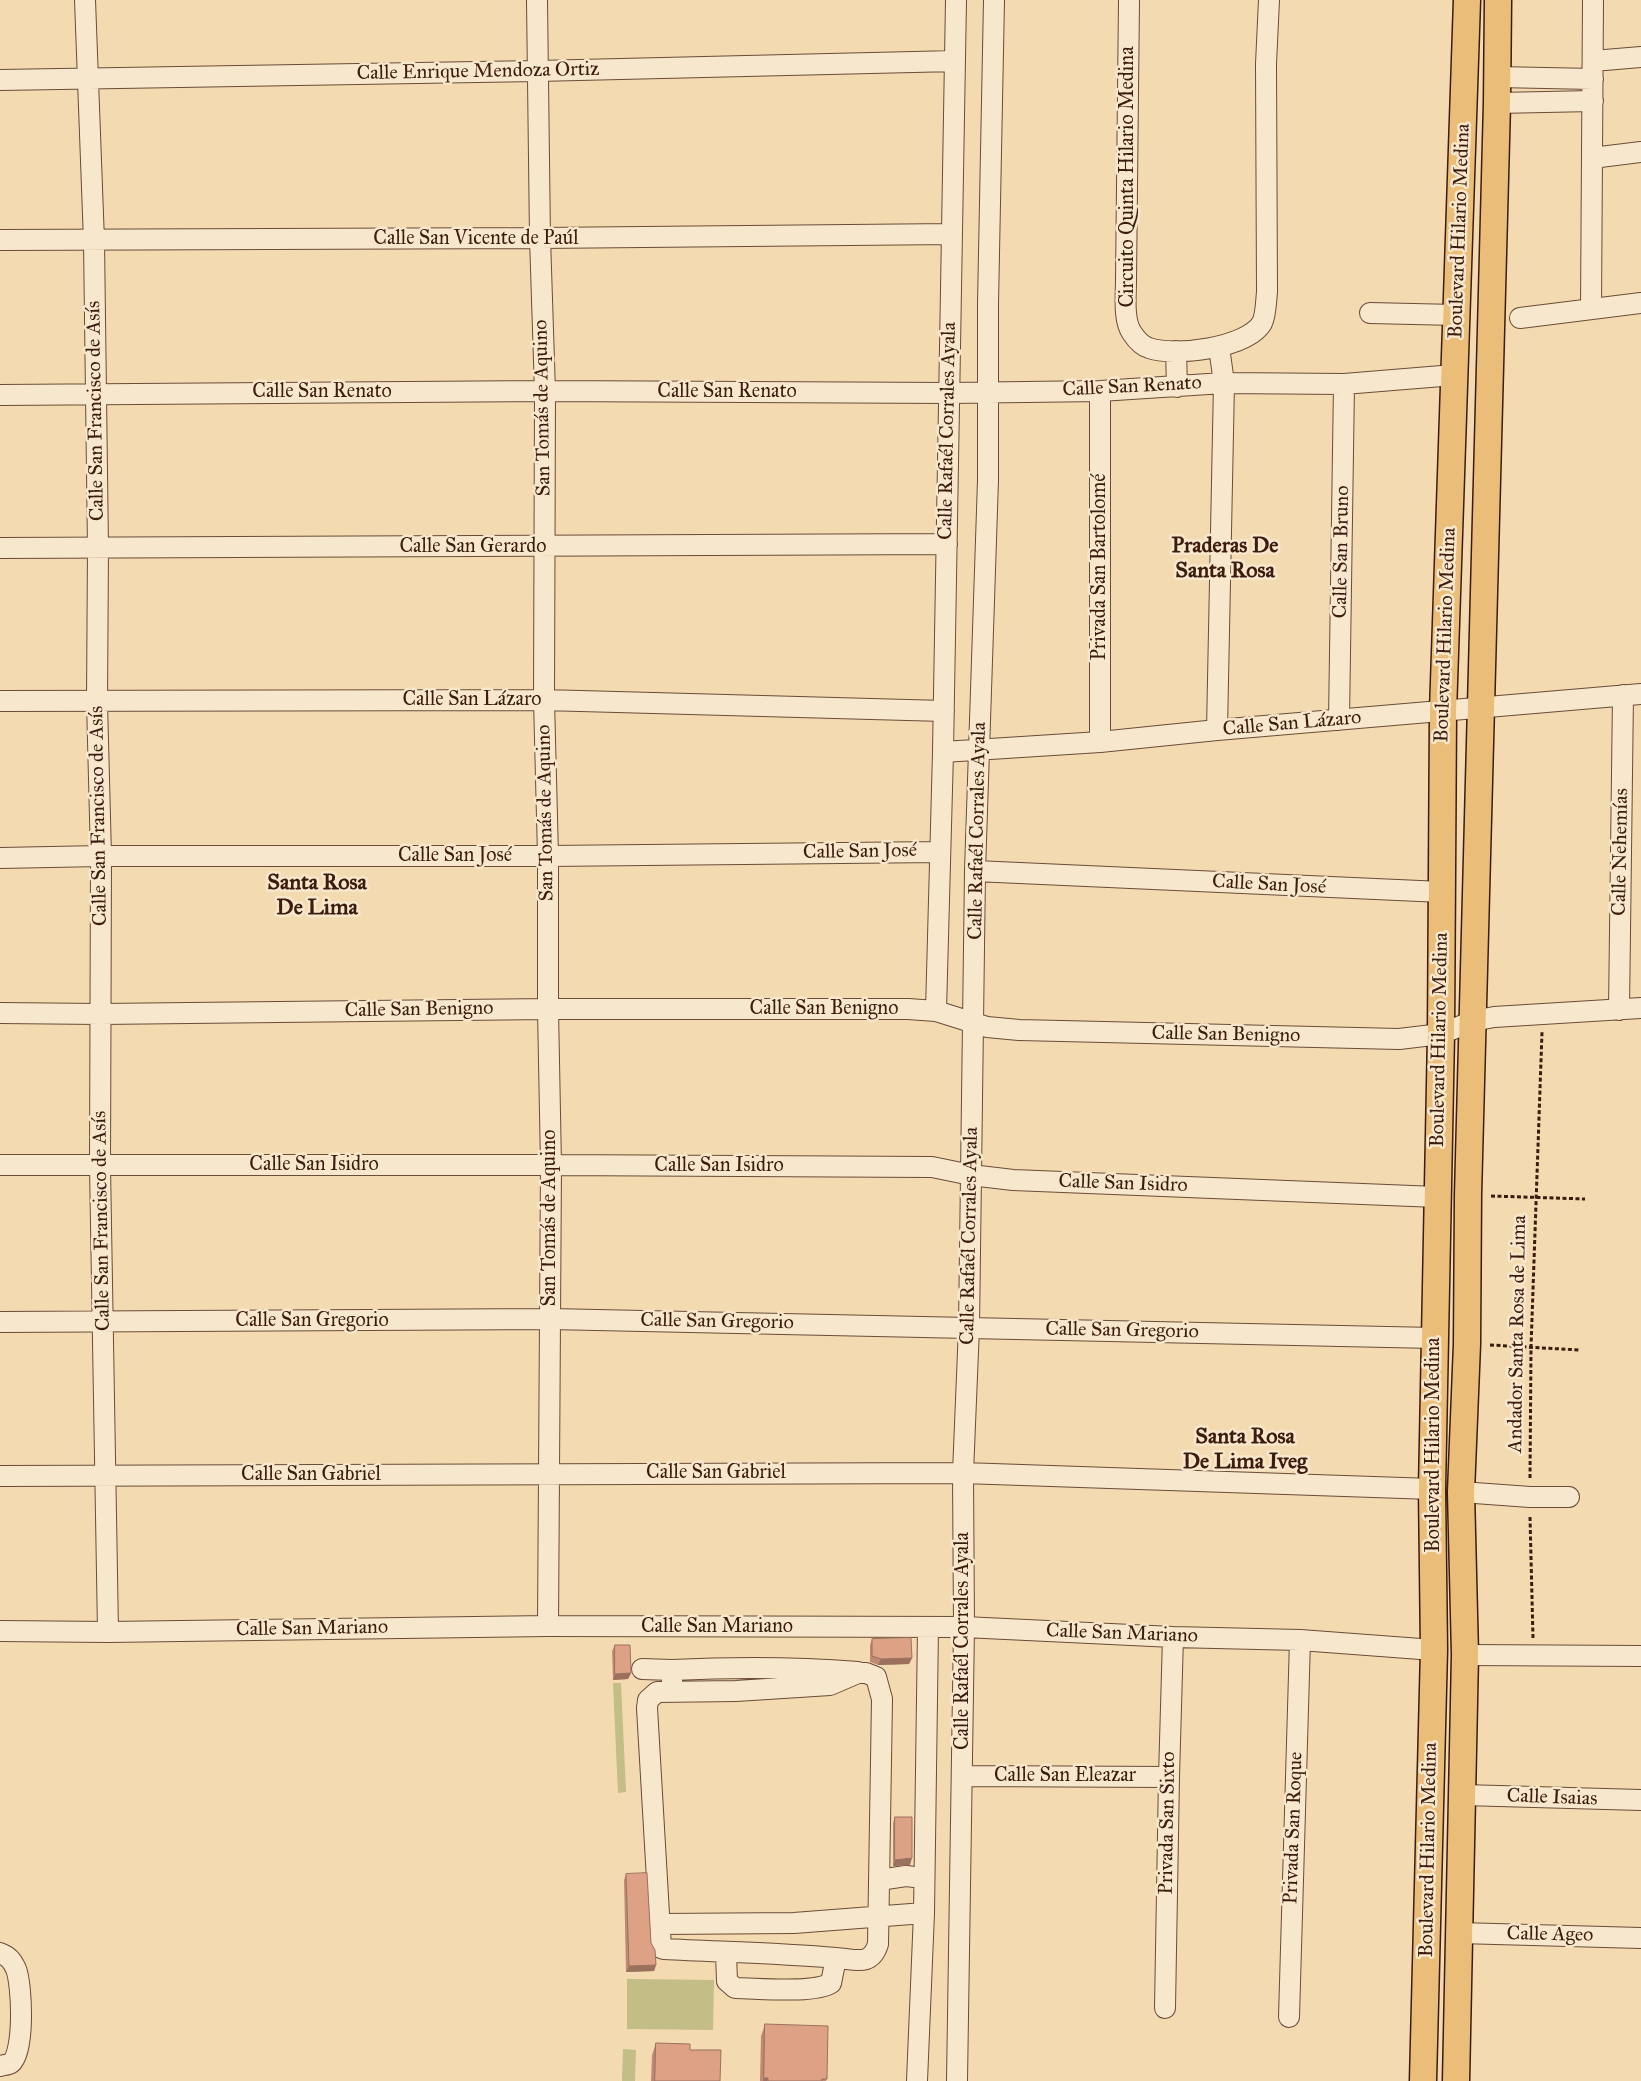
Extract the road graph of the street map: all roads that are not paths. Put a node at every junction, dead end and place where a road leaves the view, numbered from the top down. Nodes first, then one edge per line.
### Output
1 (85, 0) edge
2 (537, 0) edge
3 (956, 0) edge
4 (994, 0) edge
5 (1129, 0) edge
6 (1269, 0) edge
7 (1467, 0) edge
8 (1498, 0) edge
9 (1593, 0) edge
10 (1641, 57) edge
11 (955, 61) junction
12 (1593, 70) junction
13 (536, 71) junction
14 (1497, 76) junction
15 (87, 78) junction
16 (0, 80) edge
17 (1592, 101) junction
18 (1497, 103) junction
19 (1641, 152) edge
20 (1592, 158) junction
21 (952, 234) junction
22 (540, 238) junction
23 (0, 240) edge
24 (94, 241) junction
25 (1641, 303) edge
26 (1591, 309) junction
27 (1370, 313) dead end
28 (1456, 315) junction
29 (1520, 318) dead end
30 (1219, 347) junction
31 (1176, 351) junction
32 (1454, 375) junction
33 (1224, 383) junction
34 (1344, 384) junction
35 (1178, 387) junction
36 (545, 391) junction
37 (989, 391) junction
38 (1100, 391) junction
39 (950, 393) junction
40 (96, 394) junction
41 (0, 395) edge
42 (947, 544) junction
43 (544, 547) junction
44 (0, 548) edge
45 (98, 548) junction
46 (1632, 694) edge
47 (544, 700) junction
48 (0, 701) edge
49 (97, 702) junction
50 (1481, 708) junction
51 (944, 710) junction
52 (1443, 712) junction
53 (1339, 720) junction
54 (1217, 730) junction
55 (1100, 742) junction
56 (980, 751) junction
57 (943, 752) junction
58 (939, 852) junction
59 (101, 856) junction
60 (548, 856) junction
61 (0, 858) edge
62 (976, 871) junction
63 (1442, 892) junction
64 (1641, 1008) edge
65 (548, 1009) junction
66 (1619, 1010) junction
67 (936, 1011) junction
68 (0, 1013) edge
69 (100, 1014) junction
70 (1474, 1021) junction
71 (974, 1023) junction
72 (1441, 1034) junction
73 (0, 1165) edge
74 (551, 1165) junction
75 (100, 1166) junction
76 (971, 1175) junction
77 (1437, 1197) junction
78 (550, 1319) junction
79 (0, 1322) edge
80 (103, 1322) junction
81 (969, 1327) junction
82 (1434, 1338) junction
83 (963, 1473) junction
84 (550, 1474) junction
85 (0, 1476) edge
86 (104, 1476) junction
87 (1432, 1489) junction
88 (1461, 1492) junction
89 (1569, 1497) dead end
90 (548, 1626) junction
91 (964, 1627) junction
92 (928, 1628) junction
93 (0, 1631) edge
94 (108, 1632) junction
95 (1173, 1637) junction
96 (1300, 1640) junction
97 (1434, 1650) junction
98 (1466, 1656) junction
99 (1641, 1656) edge
100 (737, 1667) junction
101 (642, 1669) dead end
102 (672, 1670) junction
103 (787, 1678) junction
104 (672, 1691) junction
105 (736, 1691) junction
106 (962, 1776) junction
107 (1168, 1777) junction
108 (1463, 1795) junction
109 (1641, 1800) edge
110 (923, 1878) junction
111 (879, 1880) junction
112 (924, 1914) junction
113 (879, 1917) junction
114 (661, 1924) junction
115 (1459, 1933) junction
116 (1641, 1938) edge
117 (0, 1953) edge
118 (726, 1953) junction
119 (836, 1958) junction
120 (1165, 2008) dead end
121 (1289, 2017) dead end
122 (0, 2066) edge
123 (917, 2081) edge
124 (957, 2081) edge
125 (1423, 2081) edge
126 (1456, 2081) edge

1 - 15 street, Calle San Francisco de Asís
2 - 13 street, San Tomás de Aquino
3 - 11 street, Calle Rafaél Corrales Ayala
4 - 37 street, Calle Rafaél Corrales Ayala
5 - 31 street, Circuito Quinta Hilario Medina
6 - 30 street, Circuito Quinta Hilario Medina
7 - 28 main road, Boulevard Hilario Medina
8 - 14 main road, Boulevard Hilario Medina
9 - 12 street
10 - 12 street
11 - 13 street, Calle Enrique Mendoza Ortiz
11 - 21 street, Calle Rafaél Corrales Ayala
12 - 14 street
12 - 17 street
13 - 15 street, Calle Enrique Mendoza Ortiz
13 - 22 street, San Tomás de Aquino
14 - 18 main road, Boulevard Hilario Medina
15 - 16 street, Calle Enrique Mendoza Ortiz
15 - 24 street, Calle San Francisco de Asís
17 - 18 street
17 - 20 street
18 - 50 main road, Boulevard Hilario Medina
19 - 20 street
20 - 26 street
21 - 22 street, Calle San Vicente de Paúl
21 - 39 street, Calle Rafaél Corrales Ayala
22 - 24 street, Calle San Vicente de Paúl
22 - 36 street, San Tomás de Aquino
23 - 24 street, Calle San Vicente de Paúl
24 - 40 street, Calle San Francisco de Asís
25 - 26 street
26 - 29 street
27 - 28 street
28 - 32 main road, Boulevard Hilario Medina
30 - 31 street, Circuito Quinta Hilario Medina
30 - 33 street
31 - 35 street
32 - 34 street, Calle San Renato
32 - 52 main road, Boulevard Hilario Medina
33 - 34 street, Calle San Renato
33 - 35 street, Calle San Renato
33 - 54 street
34 - 53 street, Calle San Bruno
35 - 38 street, Calle San Renato
36 - 39 street, Calle San Renato
36 - 40 street, Calle San Renato
36 - 43 street, San Tomás de Aquino
37 - 38 street, Calle San Renato
37 - 39 street, Calle San Renato
37 - 56 street, Calle Rafaél Corrales Ayala
38 - 55 street, Privada San Bartolomé
39 - 42 street, Calle Rafaél Corrales Ayala
40 - 41 street, Calle San Renato
40 - 45 street, Calle San Francisco de Asís
42 - 43 street, Calle San Gerardo
42 - 51 street, Calle Rafaél Corrales Ayala
43 - 45 street, Calle San Gerardo
43 - 47 street, San Tomás de Aquino
44 - 45 street, Calle San Gerardo
45 - 49 street, Calle San Francisco de Asís
46 - 50 street, Calle San Lázaro
46 - 66 street, Calle Nehemías
47 - 49 street, Calle San Lázaro
47 - 51 street, Calle San Lázaro
47 - 60 street, San Tomás de Aquino
48 - 49 street, Calle San Lázaro
49 - 59 street, Calle San Francisco de Asís
50 - 52 street, Calle San Lázaro
50 - 70 main road, Boulevard Hilario Medina
51 - 57 street, Calle Rafaél Corrales Ayala
52 - 53 street, Calle San Lázaro
52 - 63 main road, Boulevard Hilario Medina
53 - 54 street, Calle San Lázaro
54 - 55 street, Calle San Lázaro
55 - 56 street, Calle San Lázaro
56 - 57 street, Calle San Lázaro
56 - 62 street, Calle Rafaél Corrales Ayala
57 - 58 street, Calle Rafaél Corrales Ayala
58 - 60 street, Calle San José
58 - 67 street, Calle Rafaél Corrales Ayala
59 - 60 street, Calle San José
59 - 61 street, Calle San José
59 - 69 street, Calle San Francisco de Asís
60 - 65 street, San Tomás de Aquino
62 - 63 street, Calle San José
62 - 71 street, Calle Rafaél Corrales Ayala
63 - 72 main road, Boulevard Hilario Medina
64 - 66 street, Calle San Benigno
65 - 67 street, Calle San Benigno
65 - 69 street, Calle San Benigno
65 - 74 street, San Tomás de Aquino
66 - 70 street, Calle San Benigno
67 - 71 street, Calle San Benigno
68 - 69 street, Calle San Benigno
69 - 75 street, Calle San Francisco de Asís
70 - 72 street, Calle San Benigno
70 - 88 main road, Boulevard Hilario Medina
71 - 72 street, Calle San Benigno
71 - 76 street, Calle Rafaél Corrales Ayala
72 - 77 main road, Boulevard Hilario Medina
73 - 75 street, Calle San Isidro
74 - 75 street, Calle San Isidro
74 - 76 street, Calle San Isidro
74 - 78 street, San Tomás de Aquino
75 - 80 street, Calle San Francisco de Asís
76 - 77 street, Calle San Isidro
76 - 81 street, Calle Rafaél Corrales Ayala
77 - 82 main road, Boulevard Hilario Medina
78 - 80 street, Calle San Gregorio
78 - 81 street, Calle San Gregorio
78 - 84 street, San Tomás de Aquino
79 - 80 street, Calle San Gregorio
80 - 86 street, Calle San Francisco de Asís
81 - 82 street, Calle San Gregorio
81 - 83 street, Calle Rafaél Corrales Ayala
82 - 87 main road, Boulevard Hilario Medina
83 - 84 street, Calle San Gabriel
83 - 87 street, Calle San Gabriel
83 - 91 street, Calle Rafaél Corrales Ayala
84 - 86 street, Calle San Gabriel
84 - 90 street, San Tomás de Aquino
85 - 86 street, Calle San Gabriel
86 - 94 street, Calle San Francisco de Asís
87 - 97 main road, Boulevard Hilario Medina
88 - 89 street
88 - 98 main road, Boulevard Hilario Medina
90 - 92 street, Calle San Mariano
90 - 94 street, Calle San Mariano
91 - 92 street, Calle San Mariano
91 - 95 street, Calle San Mariano
91 - 106 street, Calle Rafaél Corrales Ayala
92 - 110 street, Calle Rafaél Corrales Ayala
93 - 94 street, Calle San Mariano
95 - 96 street, Calle San Mariano
95 - 107 street, Privada San Sixto
96 - 97 street, Calle San Mariano
96 - 121 street, Privada San Roque
97 - 125 main road, Boulevard Hilario Medina
98 - 99 street
98 - 108 main road, Boulevard Hilario Medina
100 - 102 street
100 - 103 street
100 - 105 street
101 - 102 street
102 - 104 street
103 - 105 street
103 - 111 street
104 - 105 street
104 - 114 street
106 - 107 street, Calle San Eleazar
106 - 124 street, Calle Rafaél Corrales Ayala
107 - 120 street, Privada San Sixto
108 - 109 street, Calle Isaias
108 - 115 main road, Boulevard Hilario Medina
110 - 111 street
110 - 112 street, Calle Rafaél Corrales Ayala
111 - 113 street
112 - 113 street
112 - 123 street, Calle Rafaél Corrales Ayala
113 - 114 street
113 - 119 street
114 - 118 street
115 - 116 street, Calle Ageo
115 - 126 main road, Boulevard Hilario Medina
117 - 122 street
118 - 119 street
118 - 119 street

